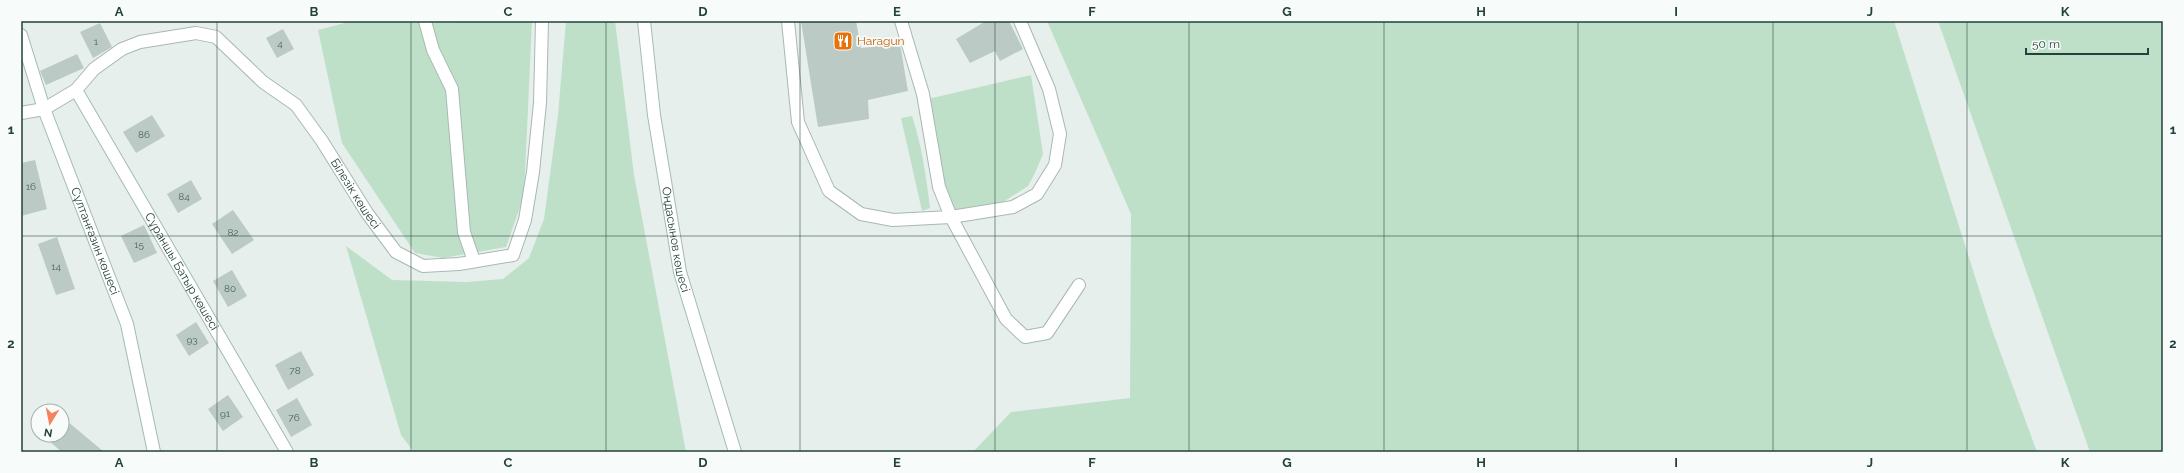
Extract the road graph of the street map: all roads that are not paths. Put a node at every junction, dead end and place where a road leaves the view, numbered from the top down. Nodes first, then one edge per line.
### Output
1 (425, 21) edge
2 (542, 21) edge
3 (644, 21) edge
4 (788, 21) edge
5 (901, 21) edge
6 (1020, 21) edge
7 (21, 35) edge
8 (76, 90) junction
9 (44, 109) junction
10 (21, 113) edge
11 (951, 217) junction
12 (474, 261) junction
13 (1079, 285) dead end
14 (154, 452) edge
15 (287, 452) edge
16 (735, 452) edge

1 - 12 street
2 - 12 street, Білезік көшесі
3 - 16 street, Оңдасынов көшесі
4 - 11 street
5 - 11 street
6 - 11 street
7 - 9 street, Сұлтанғазин көшесі
8 - 9 street, Білезік көшесі
8 - 12 street, Білезік көшесі
8 - 15 street, Сұраншы Батыр көшесі
9 - 10 street, Білезік көшесі
9 - 14 street, Сұлтанғазин көшесі
11 - 13 street

